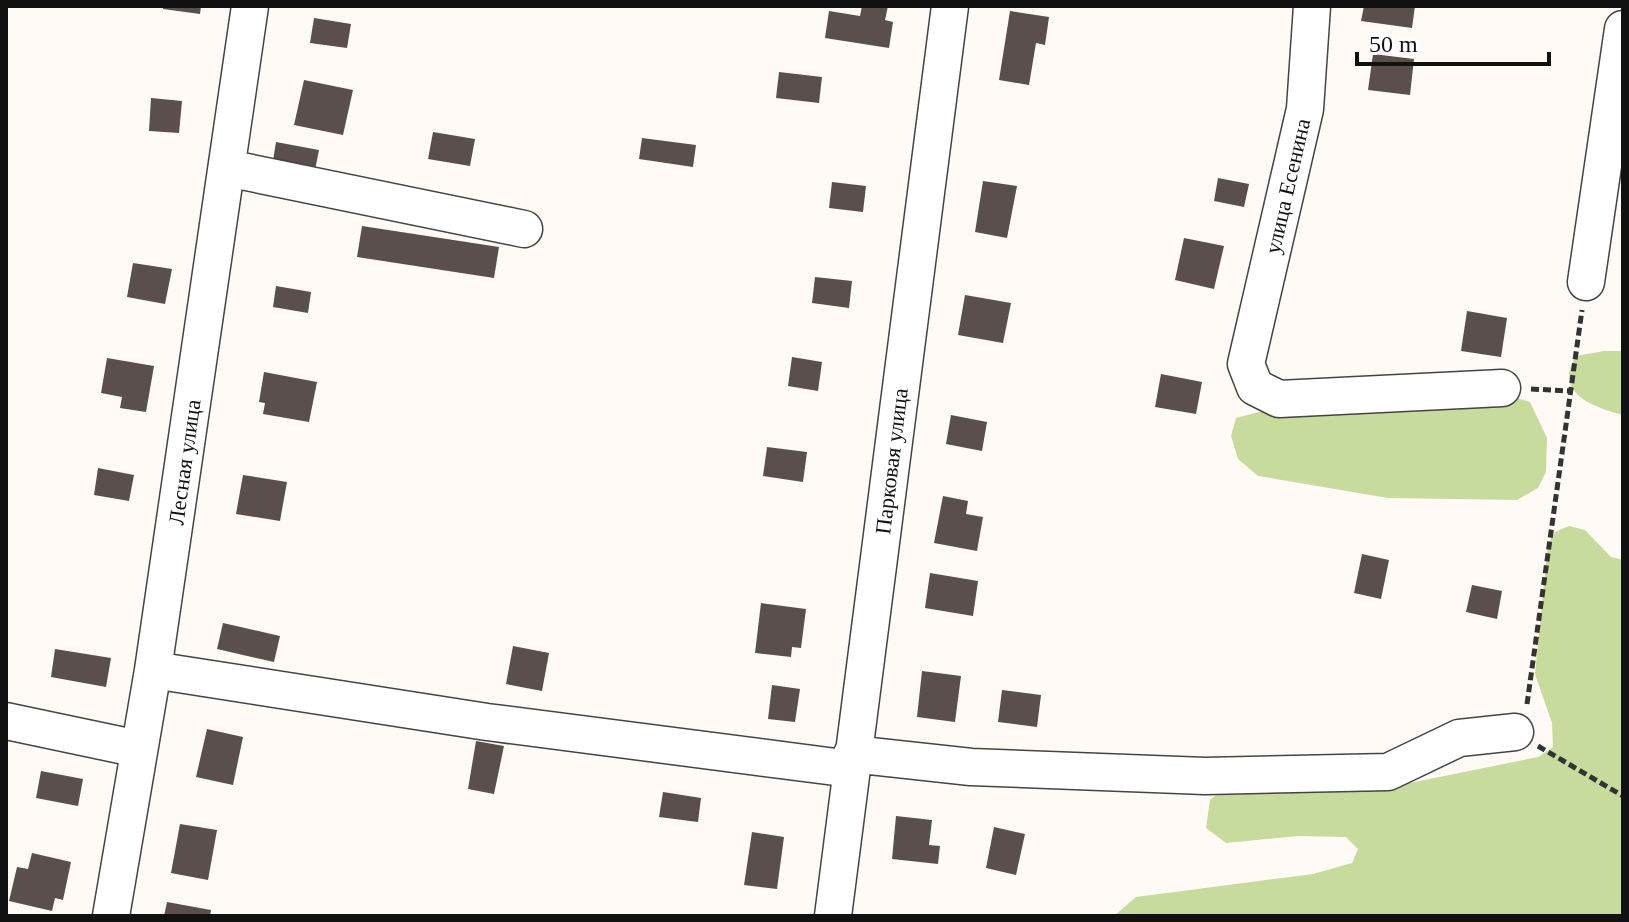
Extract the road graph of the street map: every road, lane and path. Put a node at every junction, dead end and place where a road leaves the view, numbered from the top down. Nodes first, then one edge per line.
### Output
1 (250, 6) edge
2 (950, 6) edge
3 (1312, 6) edge
4 (1623, 29) edge
5 (227, 168) junction
6 (524, 229) dead end
7 (1586, 282) joint
8 (1502, 388) joint
9 (1570, 391) junction
10 (153, 670) junction
11 (6, 721) edge
12 (1522, 723) junction
13 (139, 749) junction
14 (852, 762) junction
15 (1623, 796) edge
16 (111, 916) edge
17 (833, 916) edge

1 - 5 street, Лесная улица
2 - 14 street, Парковая улица
3 - 8 street, улица Есенина
4 - 7 street
5 - 6 street
5 - 10 street, Лесная улица
7 - 9 path
8 - 9 path
9 - 12 path
10 - 13 street, Лесная улица
10 - 14 street
11 - 13 street
12 - 14 street
12 - 15 path
13 - 16 street, Лесная улица
14 - 17 street, Парковая улица

